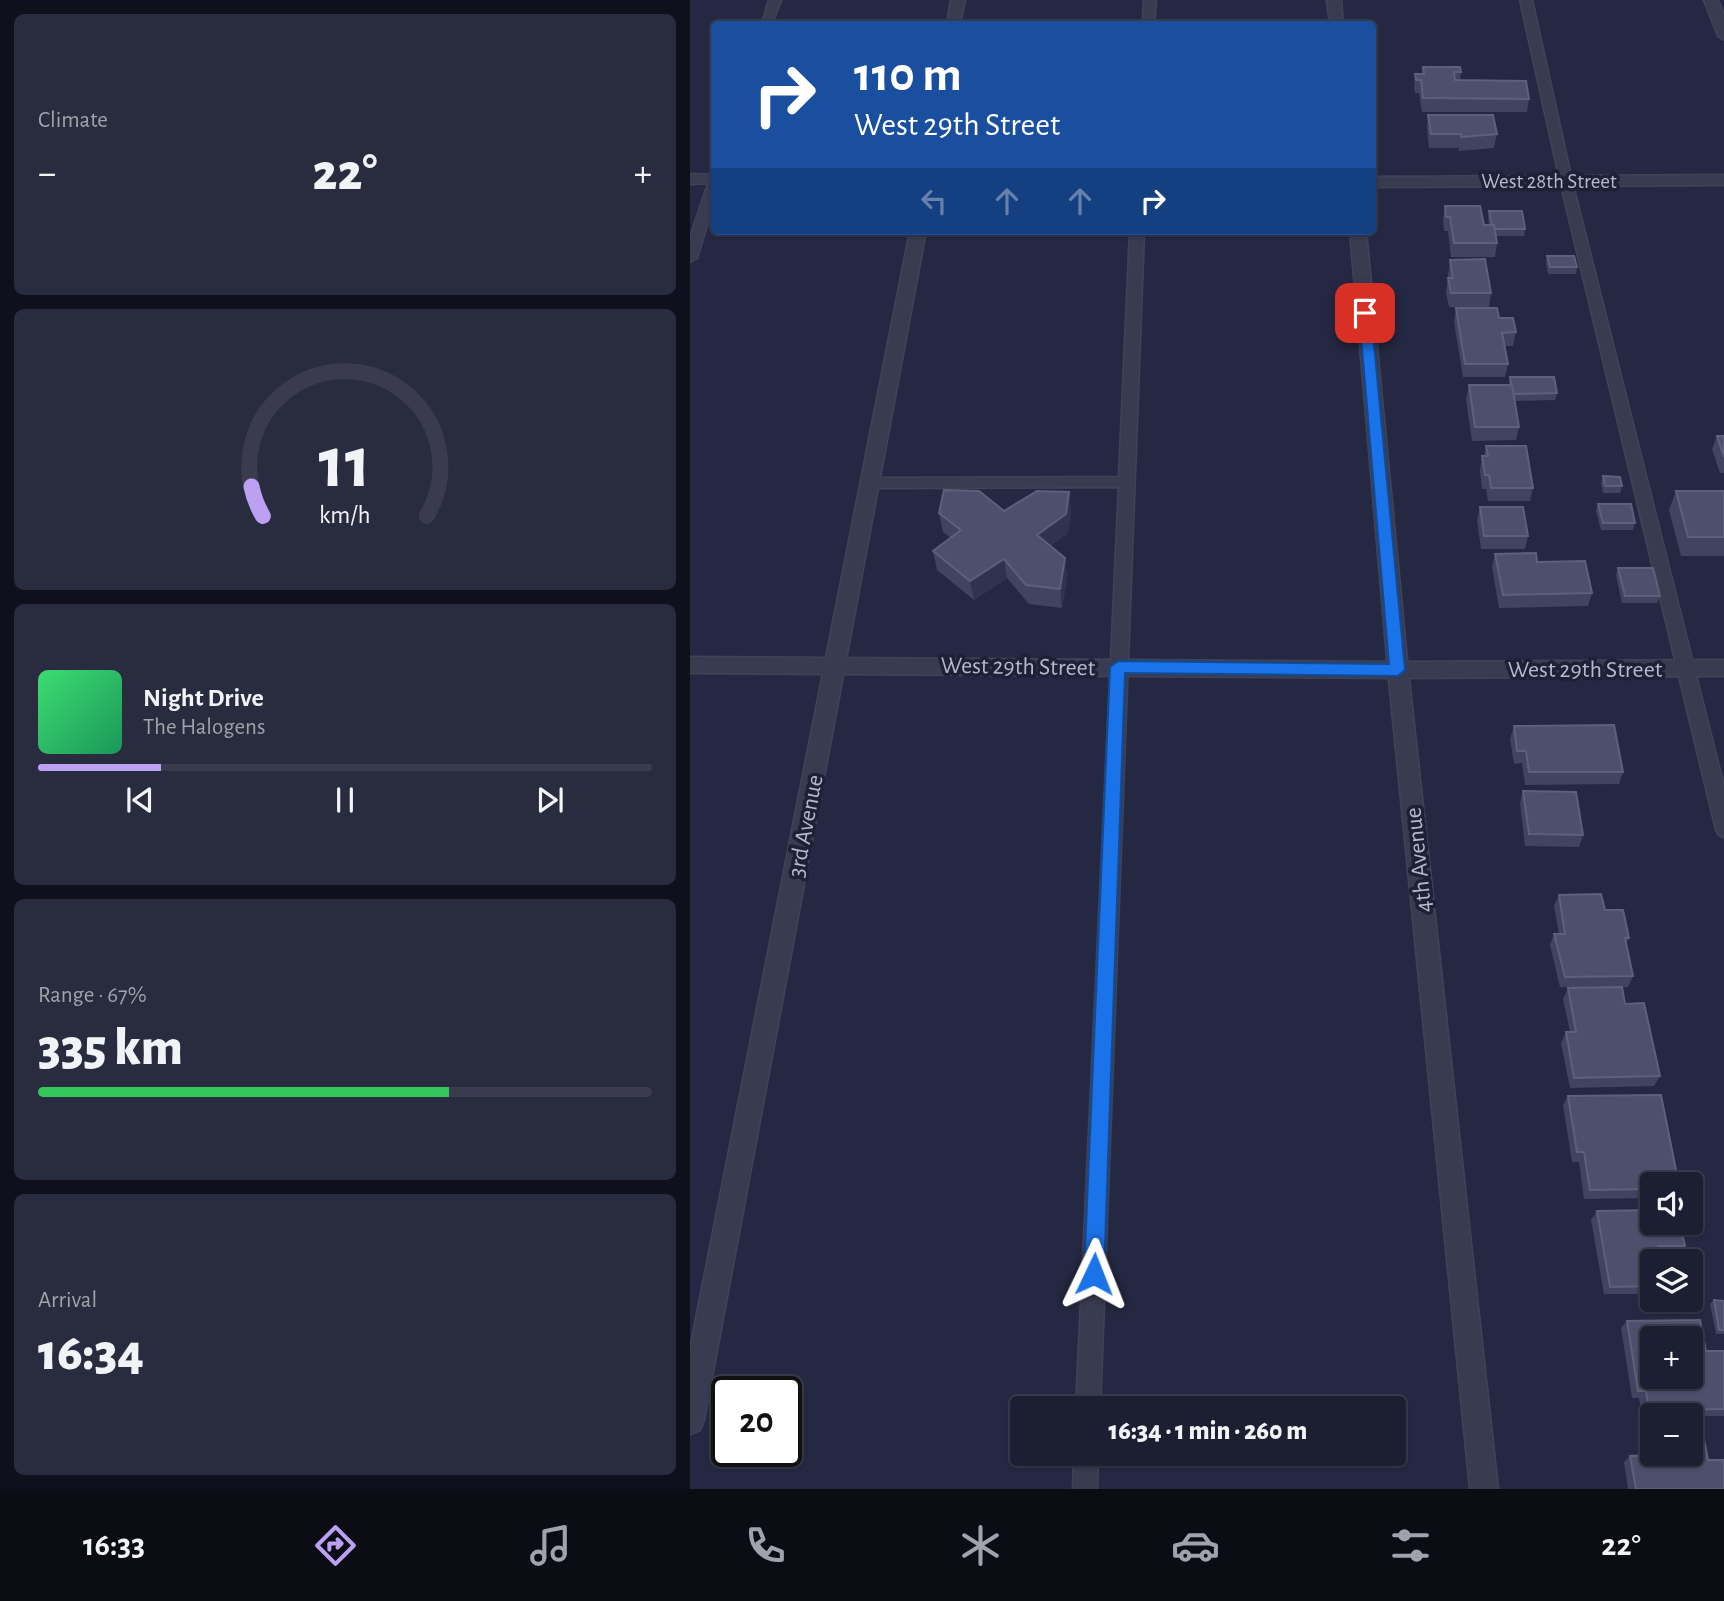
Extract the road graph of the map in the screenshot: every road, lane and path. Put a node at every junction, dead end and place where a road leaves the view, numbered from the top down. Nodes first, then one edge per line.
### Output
1 (775, 0) edge
2 (958, 0) edge
3 (1150, 0) edge
4 (1334, 0) edge
5 (1526, 0) edge
6 (1711, 0) edge
7 (768, 21) edge
8 (954, 21) edge
9 (1148, 21) edge
10 (1337, 21) edge
11 (1724, 36) edge
12 (690, 179) edge
13 (1724, 180) edge
14 (711, 181) edge
15 (1566, 181) junction
16 (1376, 182) edge
17 (711, 191) edge
18 (917, 235) edge
19 (1137, 235) edge
20 (1358, 235) edge
21 (690, 258) edge
22 (1126, 482) junction
23 (870, 483) junction
24 (690, 665) edge
25 (836, 665) junction
26 (1118, 667) junction
27 (1683, 668) junction
28 (1724, 668) edge
29 (1398, 670) junction
30 (1724, 830) edge
31 (1089, 1396) edge
32 (690, 1420) edge
33 (1086, 1466) edge
34 (1085, 1489) edge
35 (1484, 1489) edge

1 - 7 lane
2 - 8 street
3 - 9 lane
4 - 10 street
5 - 15 lane
6 - 11 street
12 - 14 street
13 - 15 street, West 28th Street
15 - 16 street, West 28th Street
15 - 27 lane
17 - 21 lane
18 - 23 street, 3rd Avenue
19 - 22 lane
20 - 29 street, 4th Avenue
22 - 23 lane
22 - 26 lane
23 - 25 street, 3rd Avenue
24 - 25 street, West 29th Street
25 - 26 street, West 29th Street
25 - 32 street, 3rd Avenue
26 - 29 street, West 29th Street
26 - 31 lane
27 - 28 street, West 29th Street
27 - 29 street, West 29th Street
27 - 30 lane
29 - 35 street, 4th Avenue
33 - 34 lane

